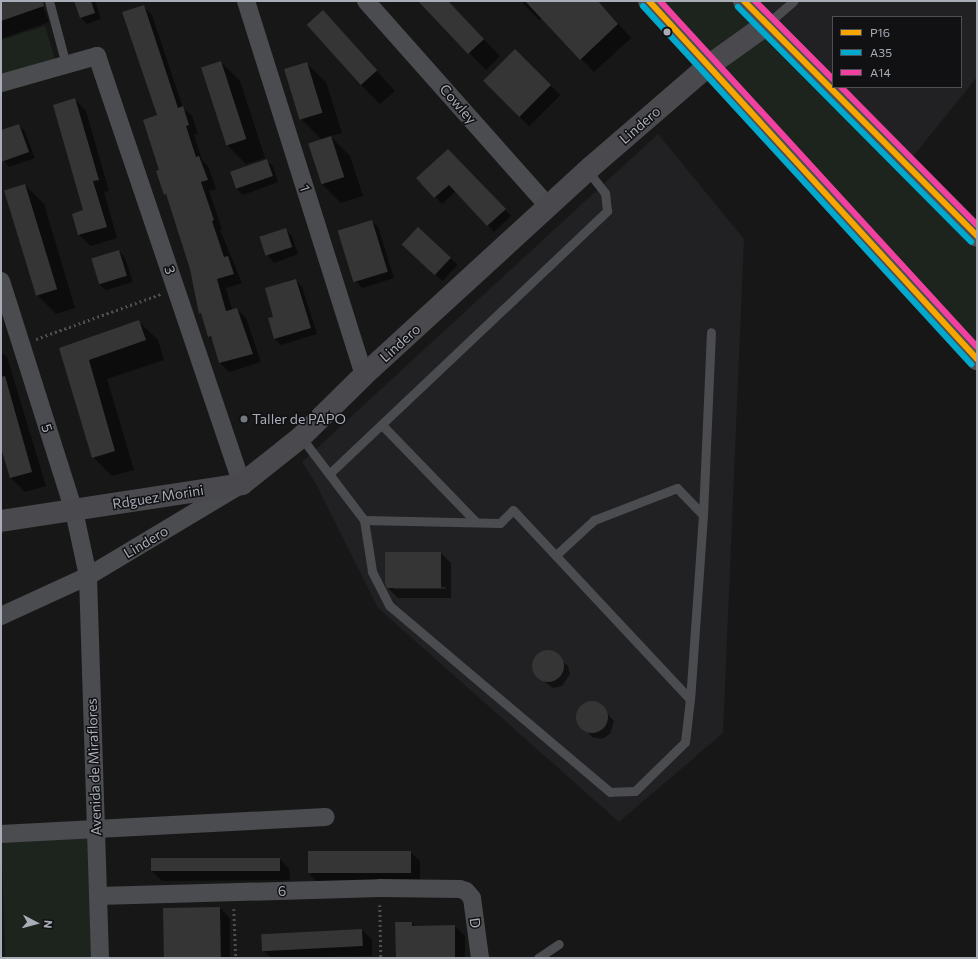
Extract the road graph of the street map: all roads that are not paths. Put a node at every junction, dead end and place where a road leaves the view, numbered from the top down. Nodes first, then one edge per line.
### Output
1 (49, 1) edge
2 (246, 1) edge
3 (366, 1) edge
4 (649, 1) edge
5 (744, 1) edge
6 (793, 1) edge
7 (768, 24) junction
8 (66, 64) junction
9 (707, 67) junction
10 (1, 83) edge
11 (587, 170) junction
12 (549, 207) junction
13 (977, 236) edge
14 (1, 281) edge
15 (711, 332) dead end
16 (977, 359) edge
17 (364, 375) junction
18 (382, 426) junction
19 (301, 437) junction
20 (329, 474) junction
21 (242, 484) junction
22 (74, 511) junction
23 (703, 515) junction
24 (364, 520) junction
25 (1, 521) edge
26 (476, 522) junction
27 (556, 555) junction
28 (88, 576) junction
29 (1, 616) edge
30 (690, 699) junction
31 (326, 817) dead end
32 (96, 830) junction
33 (1, 834) edge
34 (466, 891) joint
35 (98, 896) junction
36 (559, 944) dead end
37 (100, 958) edge
38 (480, 958) edge
39 (538, 958) edge

1 - 8 lane
2 - 17 street, 1
3 - 12 street, Cowley
4 - 9 main road
5 - 7 main road
6 - 7 lane
7 - 9 street, Lindero
7 - 13 main road
8 - 10 street
8 - 21 street, 3
9 - 11 street, Lindero
9 - 16 main road
11 - 12 street, Lindero
11 - 18 lane
12 - 17 street, Lindero
14 - 22 street, 5
15 - 23 lane
17 - 19 street, Lindero
18 - 20 lane
18 - 26 lane
19 - 20 lane
19 - 21 street, Lindero
20 - 24 lane
21 - 22 street, Rdguez Morini
21 - 28 street, Lindero
22 - 25 street, Rdguez Morini
22 - 28 street, 5
23 - 27 lane
23 - 30 lane
24 - 26 lane
24 - 30 lane
26 - 27 lane
27 - 30 lane
28 - 29 street, Lindero
28 - 32 street, Avenida de Miraflores
31 - 32 street
32 - 33 street
32 - 35 street, Avenida de Miraflores
34 - 35 street, 6
34 - 38 street, D
35 - 37 street, Avenida de Miraflores
36 - 39 lane

